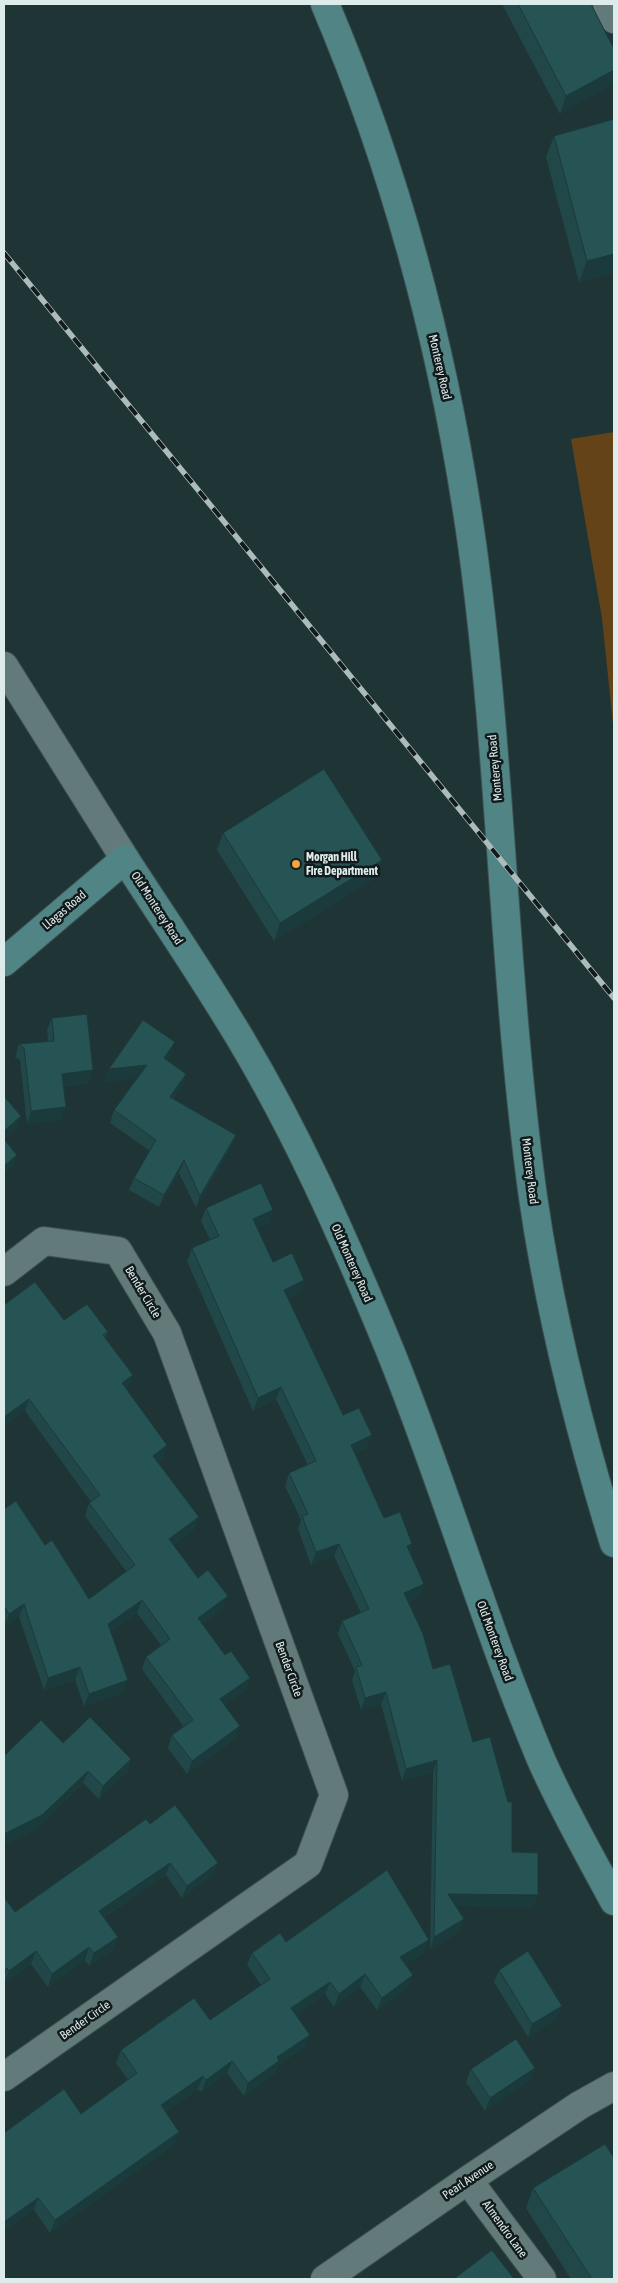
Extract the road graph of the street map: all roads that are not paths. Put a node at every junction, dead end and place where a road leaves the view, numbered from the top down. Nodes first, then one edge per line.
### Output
1 (325, 4) edge
2 (607, 4) edge
3 (614, 20) edge
4 (4, 666) edge
5 (125, 859) junction
6 (4, 962) edge
7 (4, 1272) edge
8 (614, 1543) edge
9 (614, 1901) edge
10 (4, 2077) edge
11 (614, 2086) edge
12 (468, 2180) junction
13 (325, 2279) edge
14 (542, 2279) edge

1 - 8 main road, Monterey Road
2 - 3 street
4 - 5 street, Old Monterey Road
5 - 6 main road, Llagas Road
5 - 9 main road, Old Monterey Road
7 - 10 street, Bender Circle
11 - 12 street, Pearl Avenue
12 - 13 street, Pearl Avenue
12 - 14 street, Almendro Lane

